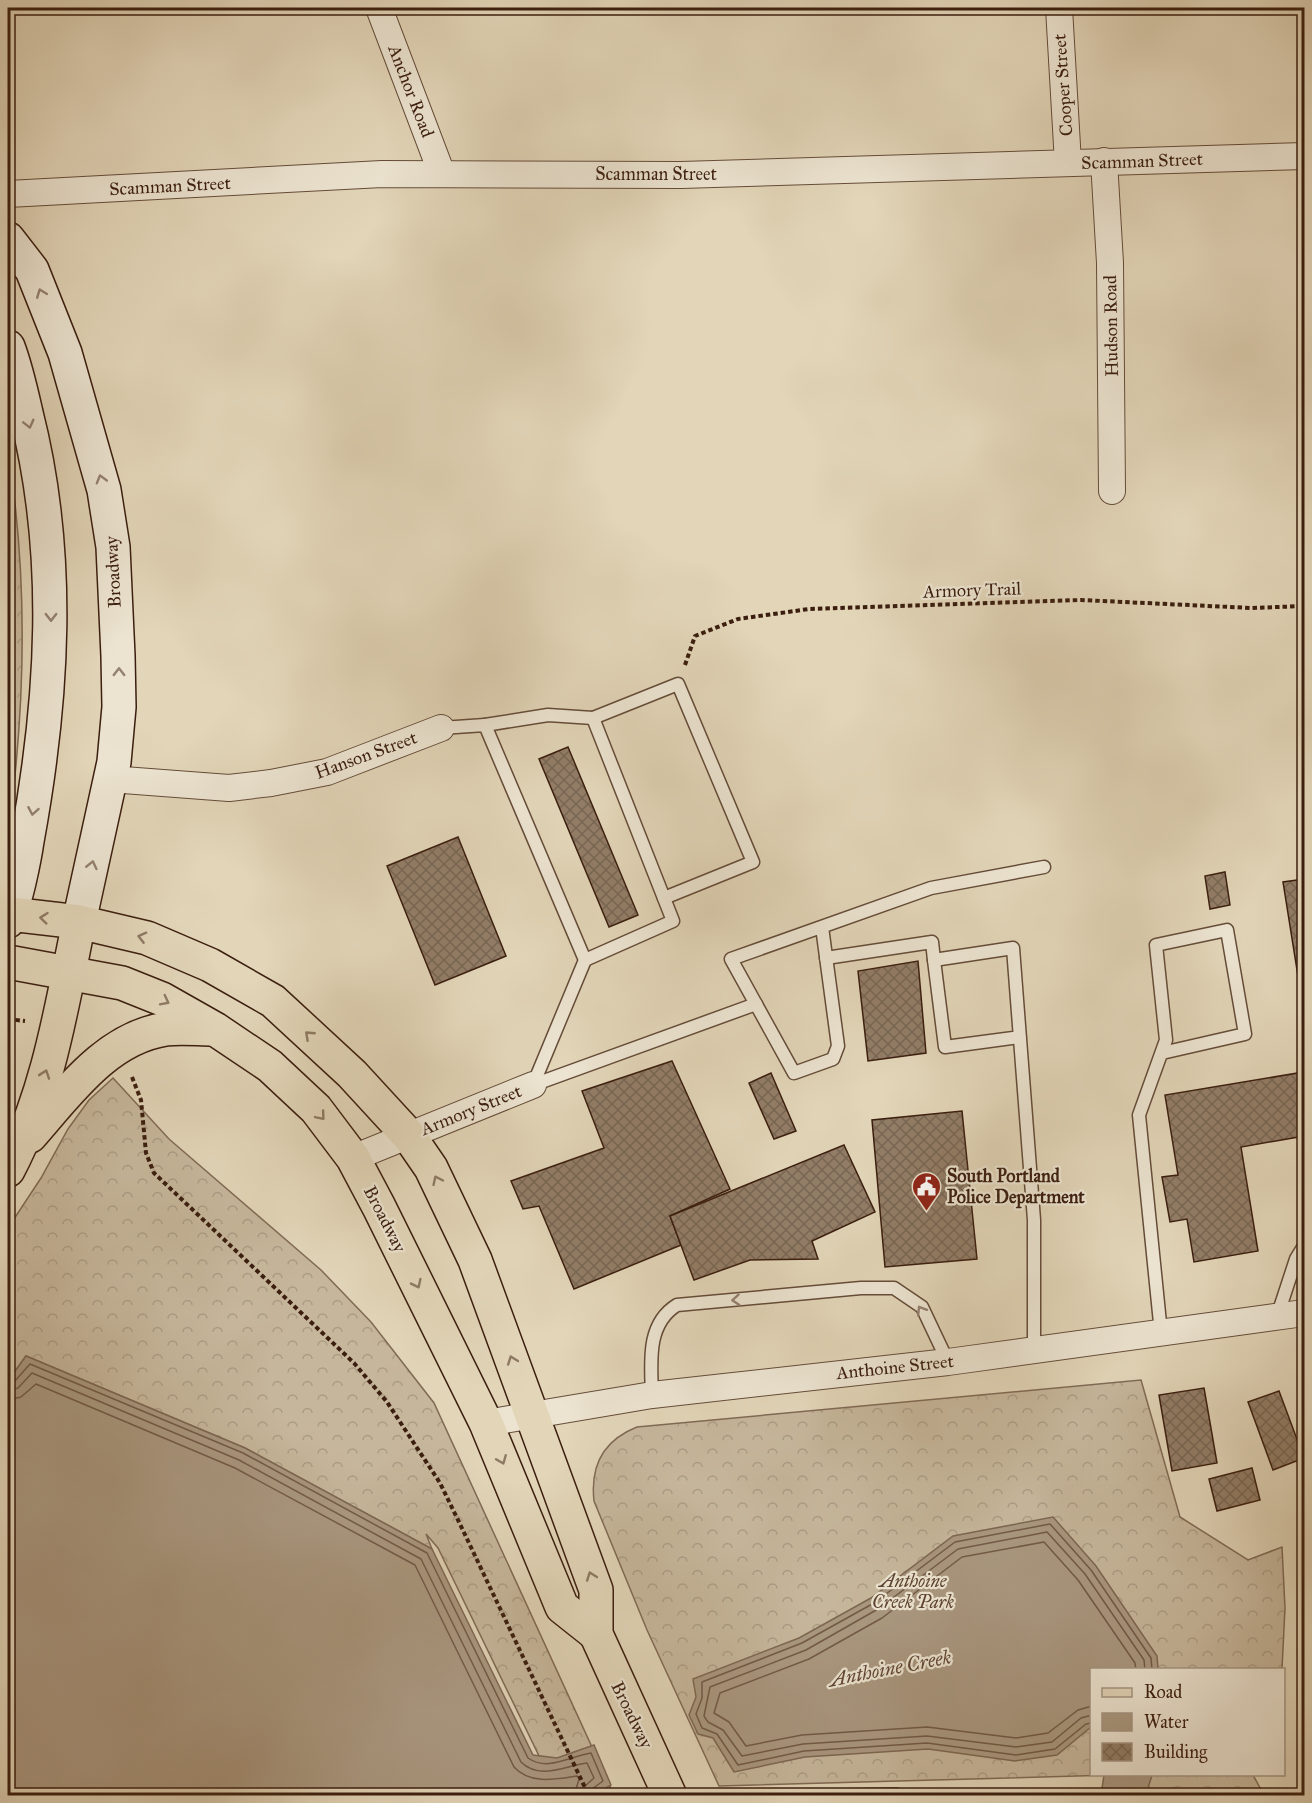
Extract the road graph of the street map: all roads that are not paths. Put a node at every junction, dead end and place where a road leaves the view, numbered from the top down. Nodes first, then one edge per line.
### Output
1 (379, 8) edge
2 (1059, 8) edge
3 (1305, 156) edge
4 (1104, 161) junction
5 (1068, 163) junction
6 (442, 174) junction
7 (8, 194) edge
8 (8, 239) edge
9 (8, 347) edge
10 (1112, 491) dead end
11 (593, 718) junction
12 (485, 725) junction
13 (441, 728) joint
14 (110, 779) junction
15 (1044, 867) dead end
16 (664, 898) junction
17 (8, 917) edge
18 (79, 922) junction
19 (822, 927) junction
20 (826, 958) junction
21 (585, 960) junction
22 (934, 960) junction
23 (8, 962) edge
24 (69, 973) junction
25 (756, 1004) junction
26 (215, 1029) junction
27 (1020, 1037) junction
28 (1162, 1053) junction
29 (533, 1085) junction
30 (410, 1136) junction
31 (352, 1158) junction
32 (13, 1160) edge
33 (1305, 1246) edge
34 (1305, 1313) edge
35 (1277, 1317) junction
36 (1161, 1333) junction
37 (1034, 1350) junction
38 (948, 1362) junction
39 (652, 1395) junction
40 (532, 1415) junction
41 (486, 1423) junction
42 (596, 1634) junction
43 (670, 1796) edge

1 - 6 street, Anchor Road
2 - 5 street, Cooper Street
3 - 4 street, Scamman Street
4 - 5 street, Scamman Street
4 - 10 street, Hudson Road
5 - 6 street, Scamman Street
6 - 7 street, Scamman Street
14 -> 8 main road, Broadway
9 -> 17 main road
11 - 12 lane
11 - 16 lane
11 - 16 lane
12 - 13 lane
12 - 21 lane
13 - 14 street, Hanson Street
18 -> 14 main road, Broadway
15 - 19 lane
16 - 21 lane
18 -> 17 main road
18 - 24 main road, Broadway
30 -> 18 main road, Broadway
19 - 20 lane
19 - 25 lane
20 - 22 lane
20 - 25 lane
21 - 29 lane
22 - 27 lane
22 - 27 lane
23 - 24 main road
24 -> 26 main road, Broadway
32 -> 24 main road
25 - 29 lane
26 -> 31 main road, Broadway
26 - 32 main road
27 - 37 lane
28 - 28 lane
28 - 36 lane
29 - 30 street, Armory Street
30 - 31 street, Armory Street
40 -> 30 main road, Broadway
31 -> 41 main road, Broadway
33 - 35 lane
34 - 35 street, Anthoine Street
35 - 36 street, Anthoine Street
36 - 37 street, Anthoine Street
37 - 38 street, Anthoine Street
38 - 39 street, Anthoine Street
38 -> 39 lane
39 - 40 street, Anthoine Street
40 - 41 street, Anthoine Street
42 -> 40 main road, Broadway
41 -> 42 main road, Broadway
42 - 43 main road, Broadway

